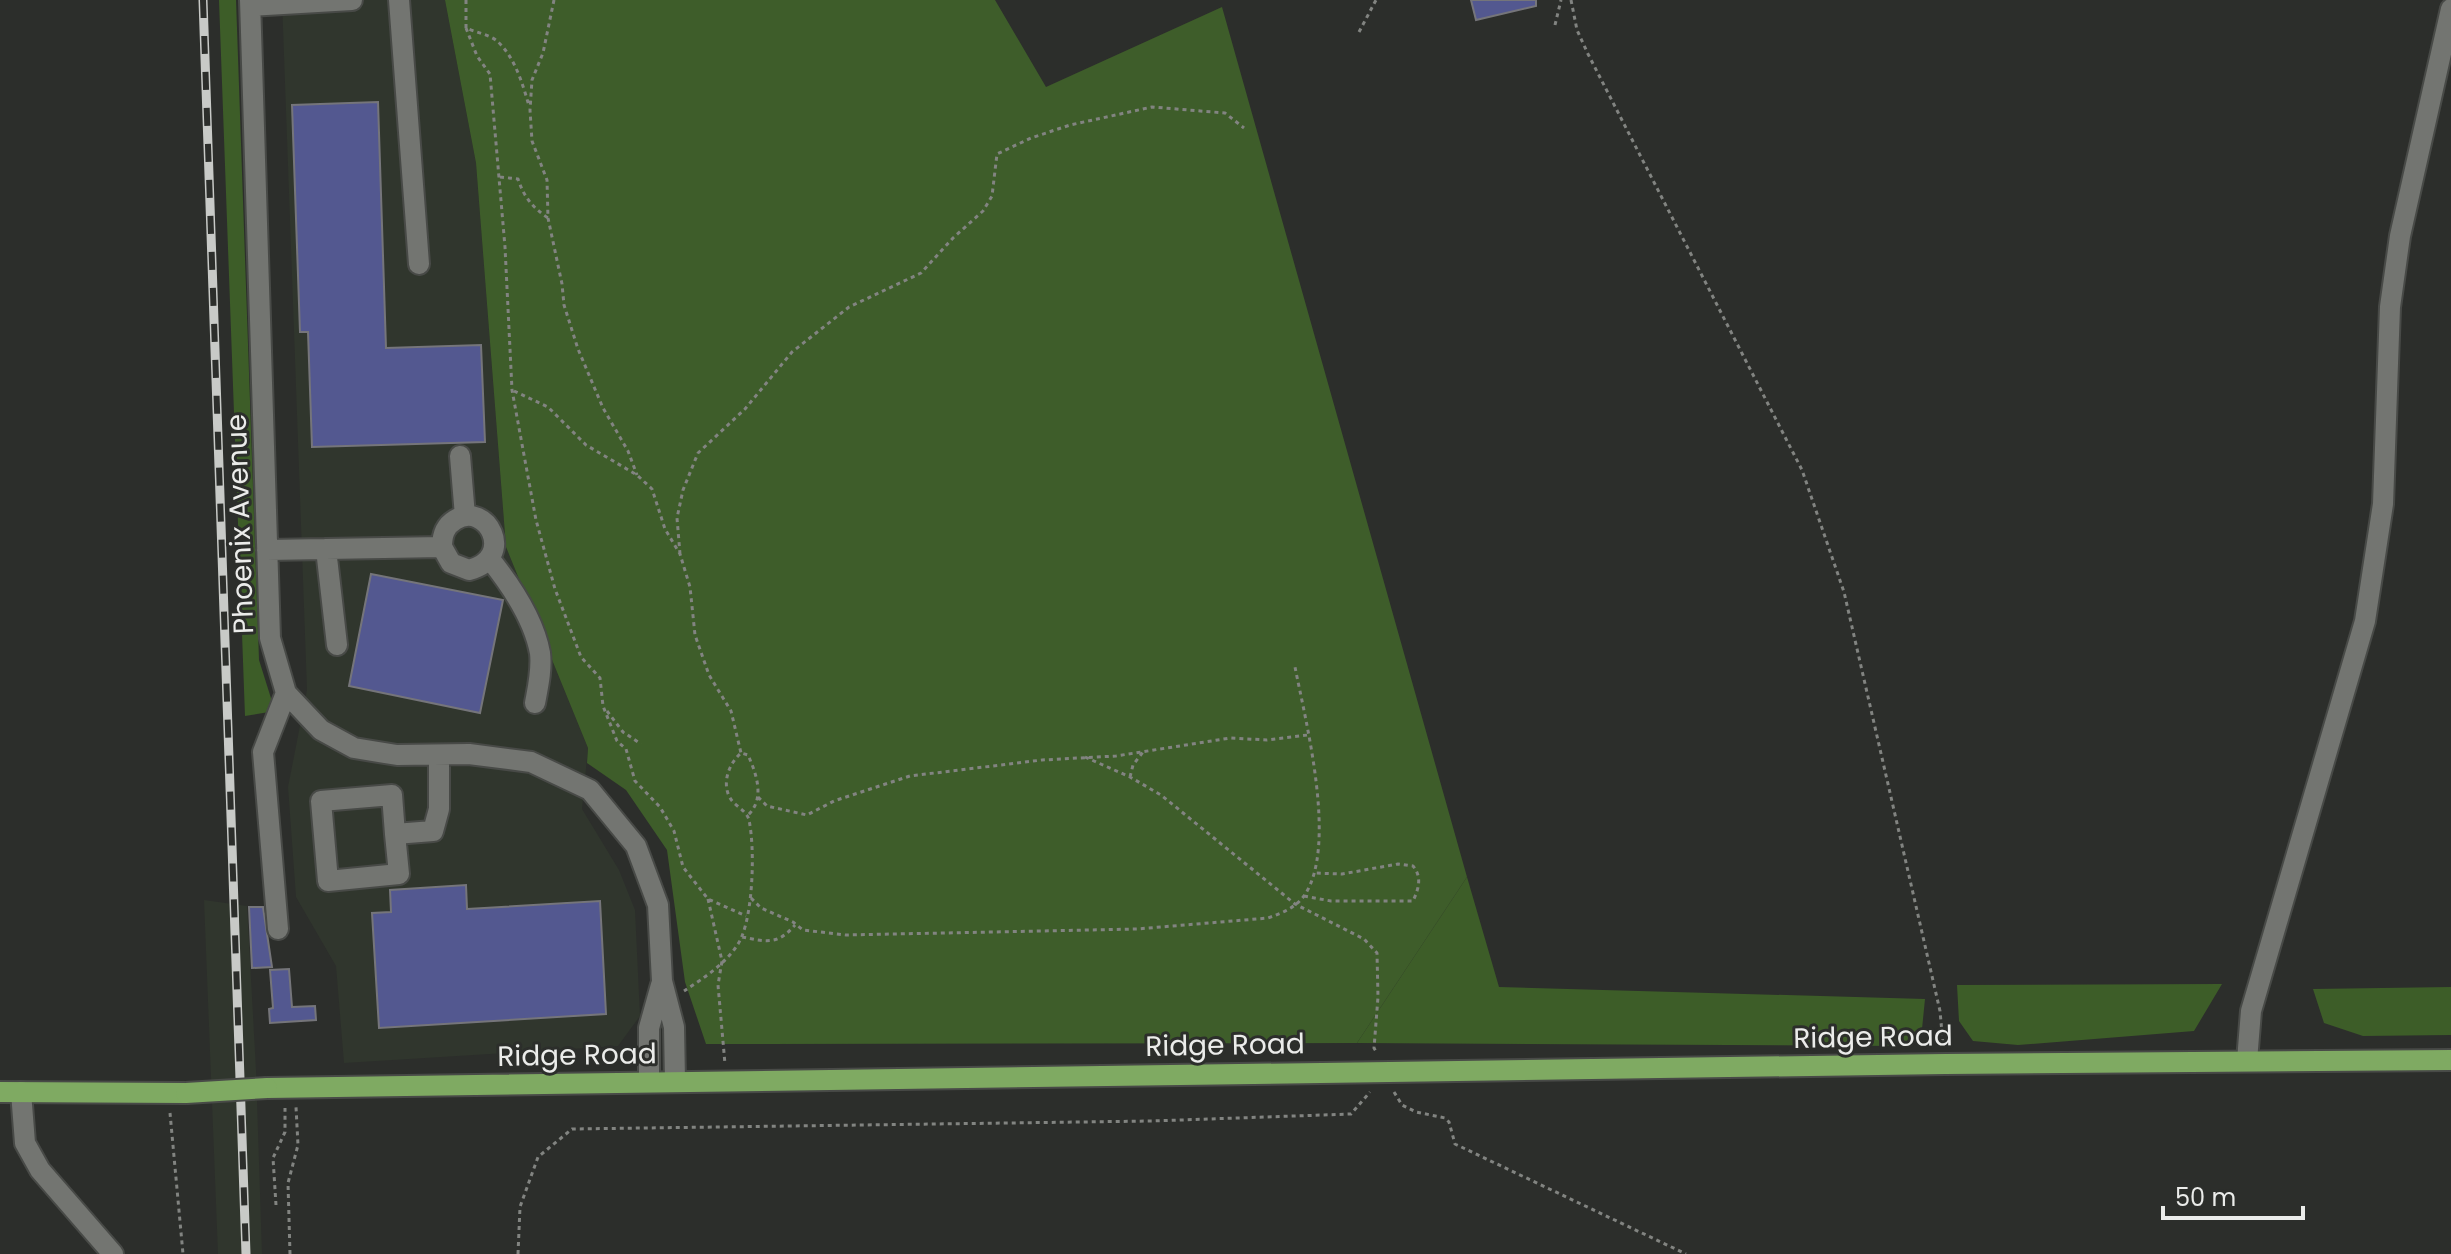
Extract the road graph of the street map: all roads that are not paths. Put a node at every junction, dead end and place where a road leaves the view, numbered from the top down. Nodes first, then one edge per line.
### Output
1 (352, 0) edge
2 (399, 0) edge
3 (250, 3) edge
4 (2451, 9) edge
5 (419, 264) dead end
6 (460, 456) dead end
7 (465, 516) junction
8 (442, 547) junction
9 (326, 549) junction
10 (267, 550) junction
11 (489, 558) junction
12 (337, 645) dead end
13 (286, 693) junction
14 (535, 703) dead end
15 (439, 755) junction
16 (395, 834) junction
17 (278, 929) dead end
18 (662, 981) junction
19 (2451, 1060) edge
20 (2247, 1061) junction
21 (649, 1081) junction
22 (675, 1081) junction
23 (10, 1092) edge
24 (113, 1254) edge

1 - 3 lane
2 - 5 lane
3 - 10 lane, Phoenix Avenue
4 - 20 lane
6 - 7 lane
7 - 8 lane
7 - 11 lane
8 - 9 lane
8 - 11 lane
9 - 10 lane
9 - 12 lane
10 - 13 lane, Phoenix Avenue
11 - 14 lane
13 - 15 lane, Phoenix Avenue
13 - 17 lane
15 - 16 lane
15 - 18 lane, Phoenix Avenue
16 - 16 lane
18 - 21 lane, Phoenix Avenue
18 - 22 lane, Phoenix Avenue
19 - 20 main road, Ridge Road
20 - 22 main road, Ridge Road
21 - 22 main road, Ridge Road
21 - 23 main road, Ridge Road, bridge
23 - 24 lane

